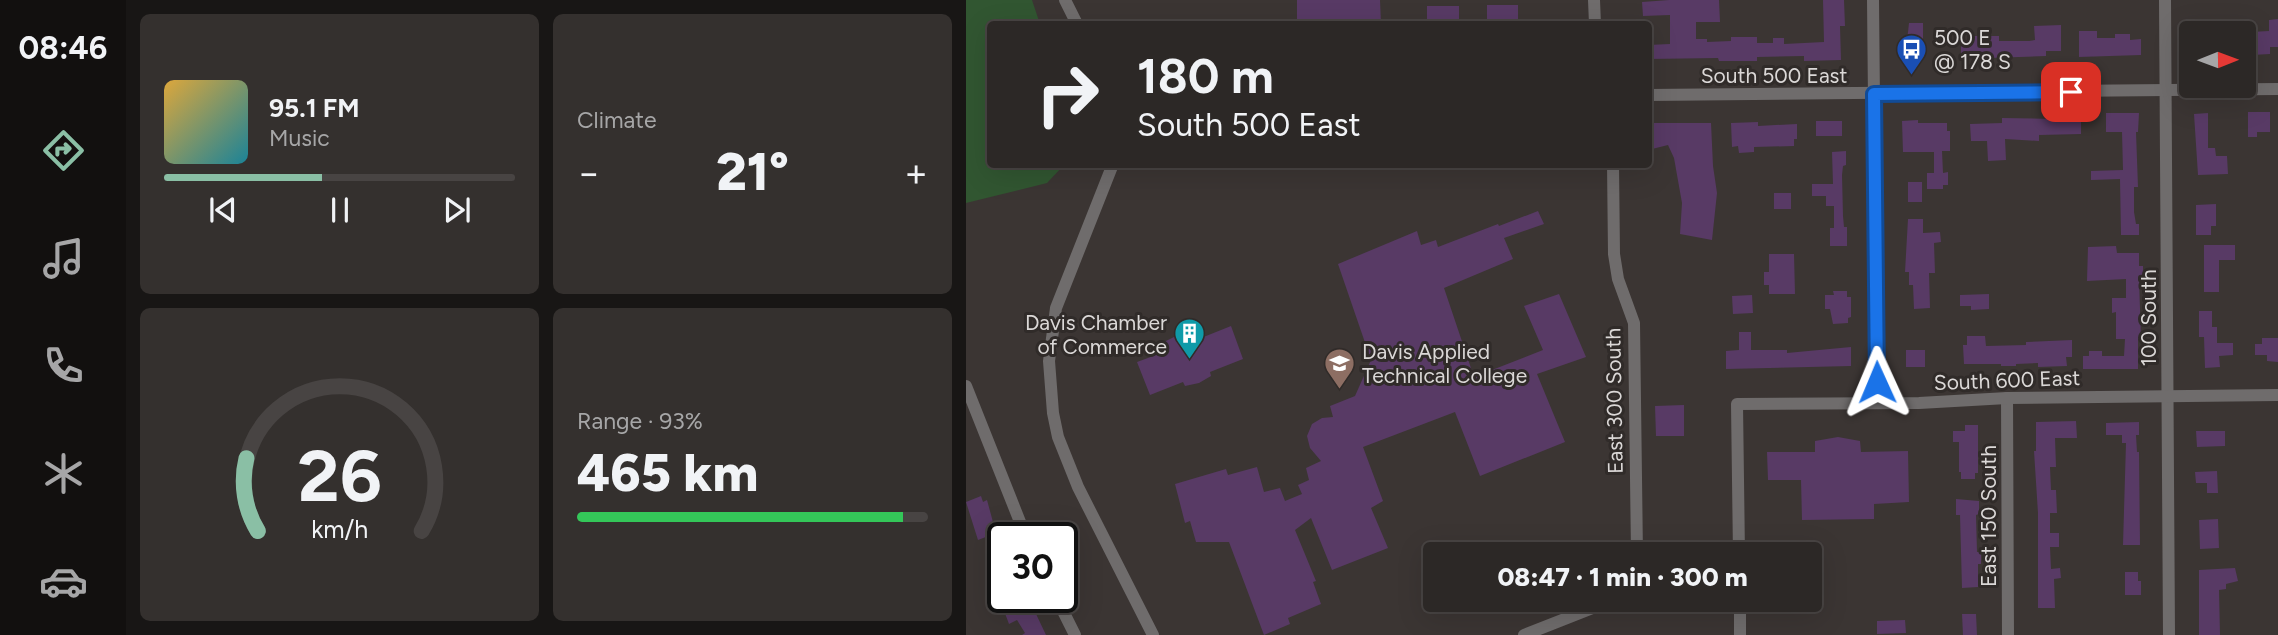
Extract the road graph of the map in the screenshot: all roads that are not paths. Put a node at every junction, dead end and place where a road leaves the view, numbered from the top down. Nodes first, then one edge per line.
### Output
1 (1065, 0) edge
2 (1594, 0) edge
3 (1873, 0) edge
4 (2165, 0) edge
5 (1076, 21) edge
6 (1595, 21) edge
7 (2278, 89) edge
8 (2165, 90) junction
9 (1874, 94) junction
10 (1652, 95) edge
11 (1111, 168) edge
12 (1613, 168) edge
13 (966, 386) edge
14 (2278, 395) edge
15 (2168, 396) junction
16 (2007, 398) junction
17 (1877, 403) junction
18 (1020, 522) edge
19 (1637, 542) edge
20 (1739, 542) edge
21 (1582, 612) edge
22 (1740, 612) edge
23 (1064, 613) edge
24 (1075, 635) edge
25 (1153, 635) edge
26 (1524, 635) edge
27 (1740, 635) edge
28 (2008, 635) edge
29 (2169, 635) edge

1 - 5 street
2 - 6 street
3 - 9 street
4 - 8 street, 100 South
7 - 8 street, South 500 East
8 - 9 street, South 500 East
8 - 15 street, 100 South
9 - 10 street, South 500 East
9 - 17 street
11 - 25 street
12 - 19 street, East 300 South
13 - 18 street
14 - 15 street, South 600 East
15 - 16 street, South 600 East
15 - 29 street, 100 South
16 - 17 street, South 600 East
16 - 28 street, East 150 South
17 - 20 street, South 600 East
21 - 26 street
22 - 27 street
23 - 24 street

